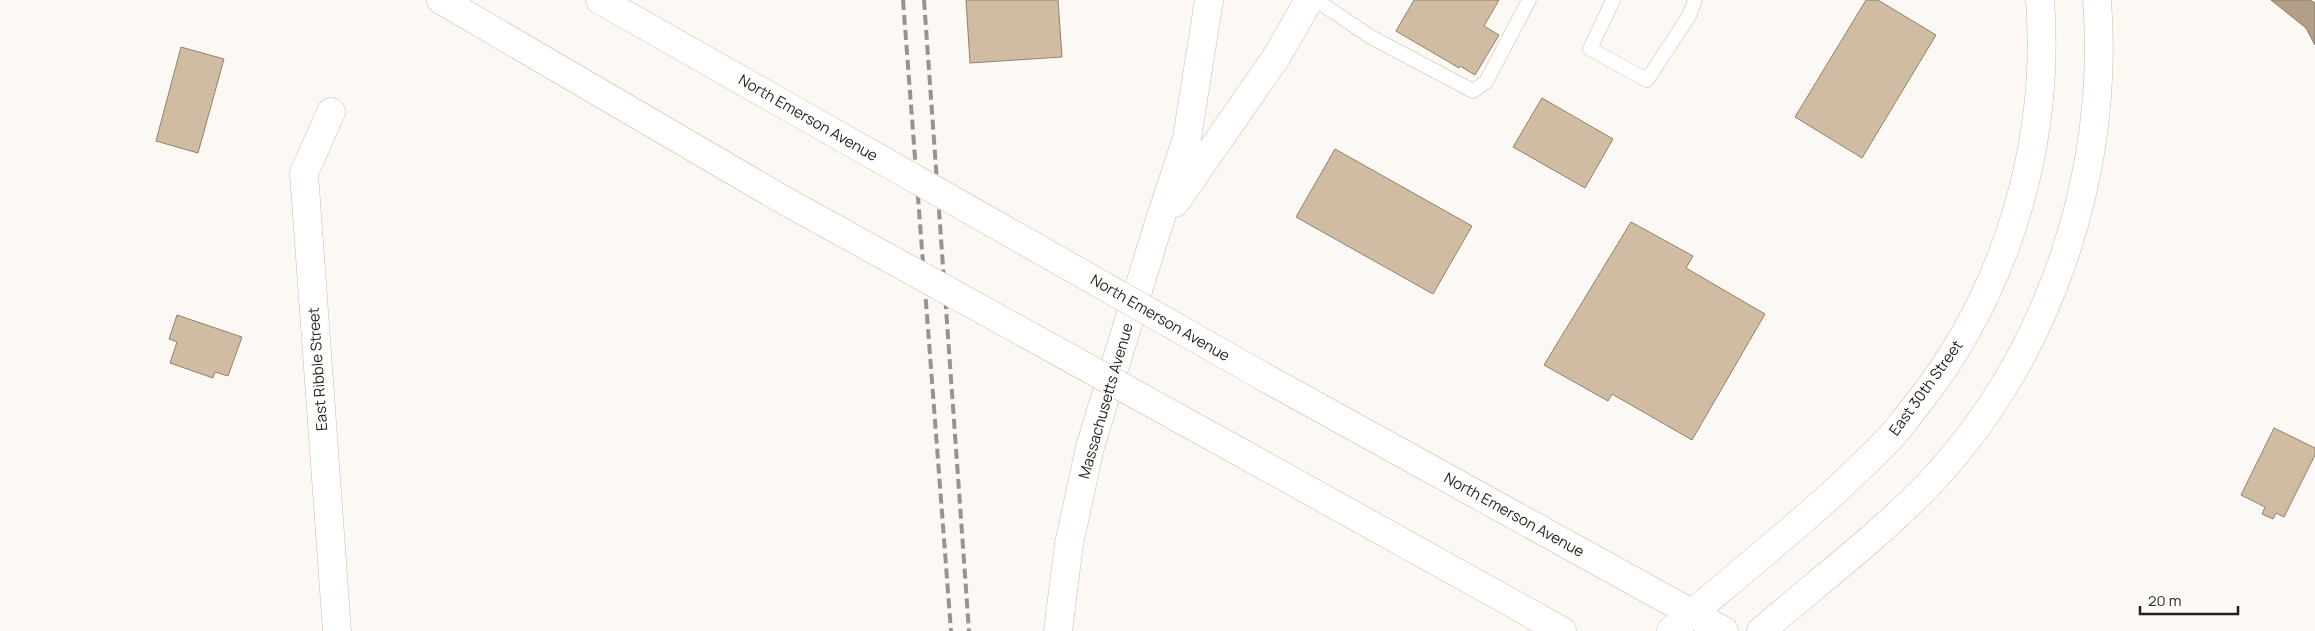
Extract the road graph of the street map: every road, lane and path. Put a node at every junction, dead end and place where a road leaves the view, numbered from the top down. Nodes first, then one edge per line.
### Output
1 (441, 0) edge
2 (600, 0) edge
3 (1209, 0) edge
4 (1309, 0) edge
5 (1316, 0) edge
6 (1529, 0) edge
7 (1613, 0) edge
8 (1695, 0) edge
9 (2040, 0) edge
10 (2098, 0) edge
11 (331, 112) dead end
12 (1156, 228) junction
13 (1692, 613) junction
14 (1534, 622) edge
15 (337, 631) edge
16 (1058, 631) edge
17 (1562, 631) edge
18 (1671, 631) edge
19 (1724, 631) edge
20 (1761, 631) edge

1 - 14 main road, bridge
2 - 13 main road, North Emerson Avenue, bridge
3 - 12 main road, Massachusetts Avenue
4 - 12 main road
5 - 6 lane
7 - 8 lane
9 - 13 main road, East 30th Street
10 - 20 main road
11 - 15 main road, East Ribble Street
12 - 16 main road, Massachusetts Avenue
13 - 18 main road, East 30th Street
13 - 19 main road, North Emerson Avenue
14 - 17 main road

